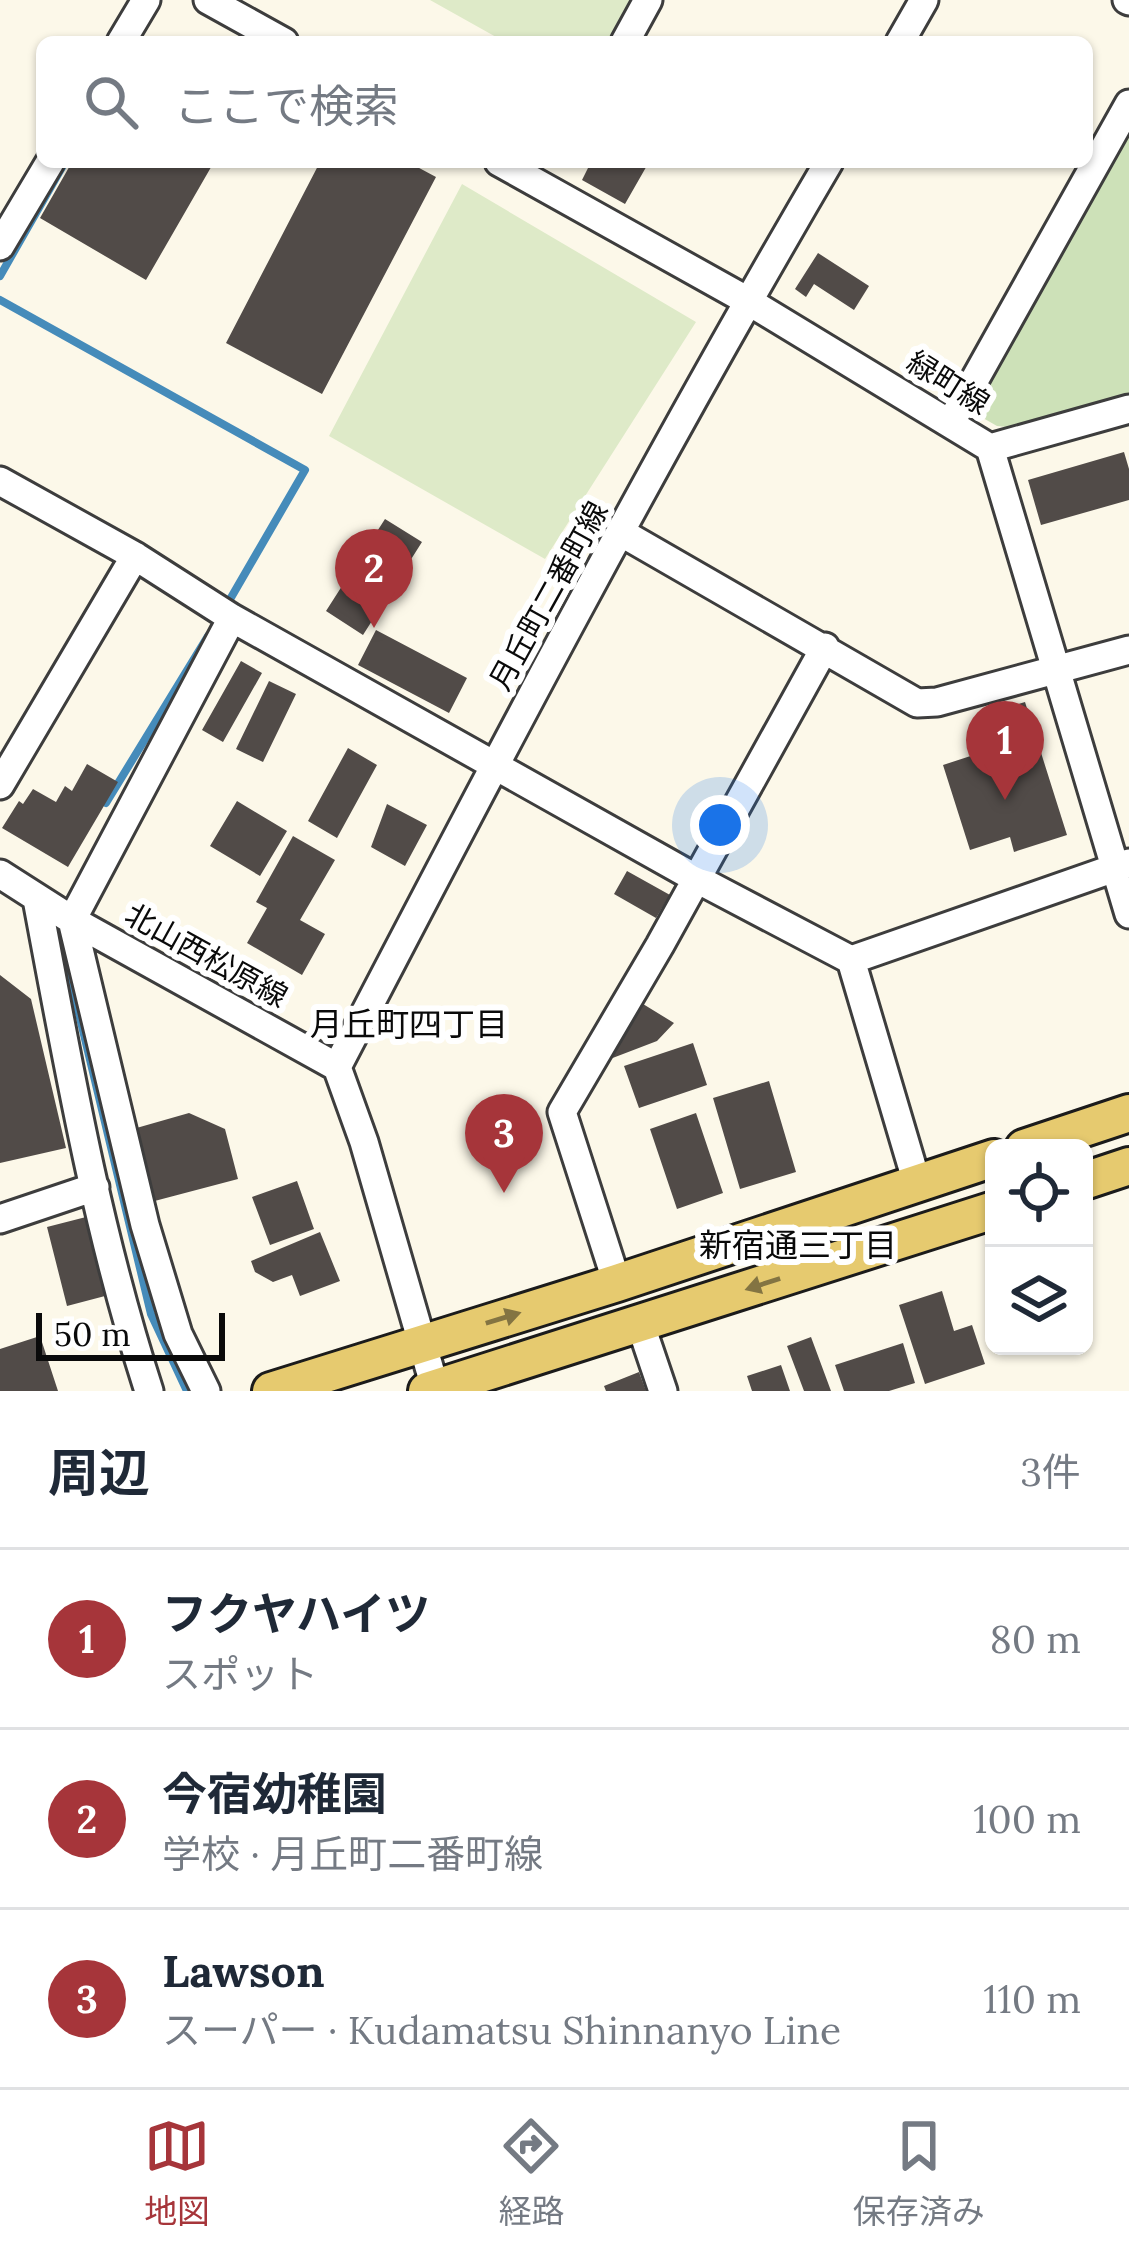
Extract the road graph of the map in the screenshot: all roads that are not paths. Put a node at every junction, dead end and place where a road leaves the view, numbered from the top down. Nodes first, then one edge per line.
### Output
1 (146, 0) edge
2 (208, 0) edge
3 (648, 0) edge
4 (924, 0) edge
5 (125, 36) edge
6 (273, 36) edge
7 (628, 36) edge
8 (903, 36) edge
9 (1129, 104) edge
10 (46, 168) edge
11 (510, 168) edge
12 (556, 168) edge
13 (826, 168) edge
14 (1093, 168) edge
15 (1093, 168) edge
16 (545, 188) junction
17 (0, 245) edge
18 (748, 301) junction
19 (1129, 409) edge
20 (950, 422) junction
21 (990, 448) junction
22 (0, 481) edge
23 (622, 533) junction
24 (135, 556) junction
25 (224, 613) junction
26 (825, 647) junction
27 (1129, 650) edge
28 (1058, 671) junction
29 (495, 764) junction
30 (0, 785) edge
31 (1122, 865) edge
32 (0, 874) edge
33 (697, 879) junction
34 (57, 911) junction
35 (1129, 914) edge
36 (851, 960) junction
37 (338, 1067) junction
38 (1129, 1113) edge
39 (1051, 1139) edge
40 (985, 1161) edge
41 (1129, 1166) edge
42 (1093, 1178) edge
43 (917, 1183) junction
44 (95, 1187) junction
45 (985, 1213) edge
46 (0, 1219) edge
47 (616, 1283) junction
48 (640, 1323) junction
49 (422, 1342) junction
50 (432, 1390) edge
51 (149, 1391) edge
52 (206, 1391) edge
53 (271, 1391) edge
54 (663, 1391) edge

1 - 5 street
2 - 6 street
3 - 7 street
4 - 8 street
9 - 15 street
10 - 17 street
11 - 16 street, 緑町線
12 - 16 street
13 - 18 street, 月丘町二番町線
14 - 20 street
16 - 18 street, 緑町線
18 - 20 street, 緑町線
18 - 23 street, 月丘町二番町線
19 - 21 street, 緑町線
20 - 21 street, 緑町線
21 - 28 street
22 - 24 street
23 - 26 street
23 - 29 street, 月丘町二番町線
24 - 25 street
24 - 30 street
25 - 29 street
25 - 34 street
26 - 28 street
26 - 33 street
27 - 28 street
28 - 31 street
29 - 33 street
29 - 37 street, 月丘町二番町線
31 - 35 street
31 - 36 street
32 - 34 street, 北山西松原線
33 - 36 street
33 - 47 street
34 - 37 street, 北山西松原線
34 - 44 street
34 - 52 street
36 - 43 street
37 - 49 street
38 - 39 main road
40 - 43 main road
41 - 42 main road
43 - 47 main road
44 - 46 street
44 - 51 street
45 -> 48 main road
49 -> 47 main road
48 - 50 main road
48 - 54 street
49 - 50 street
49 - 53 main road

